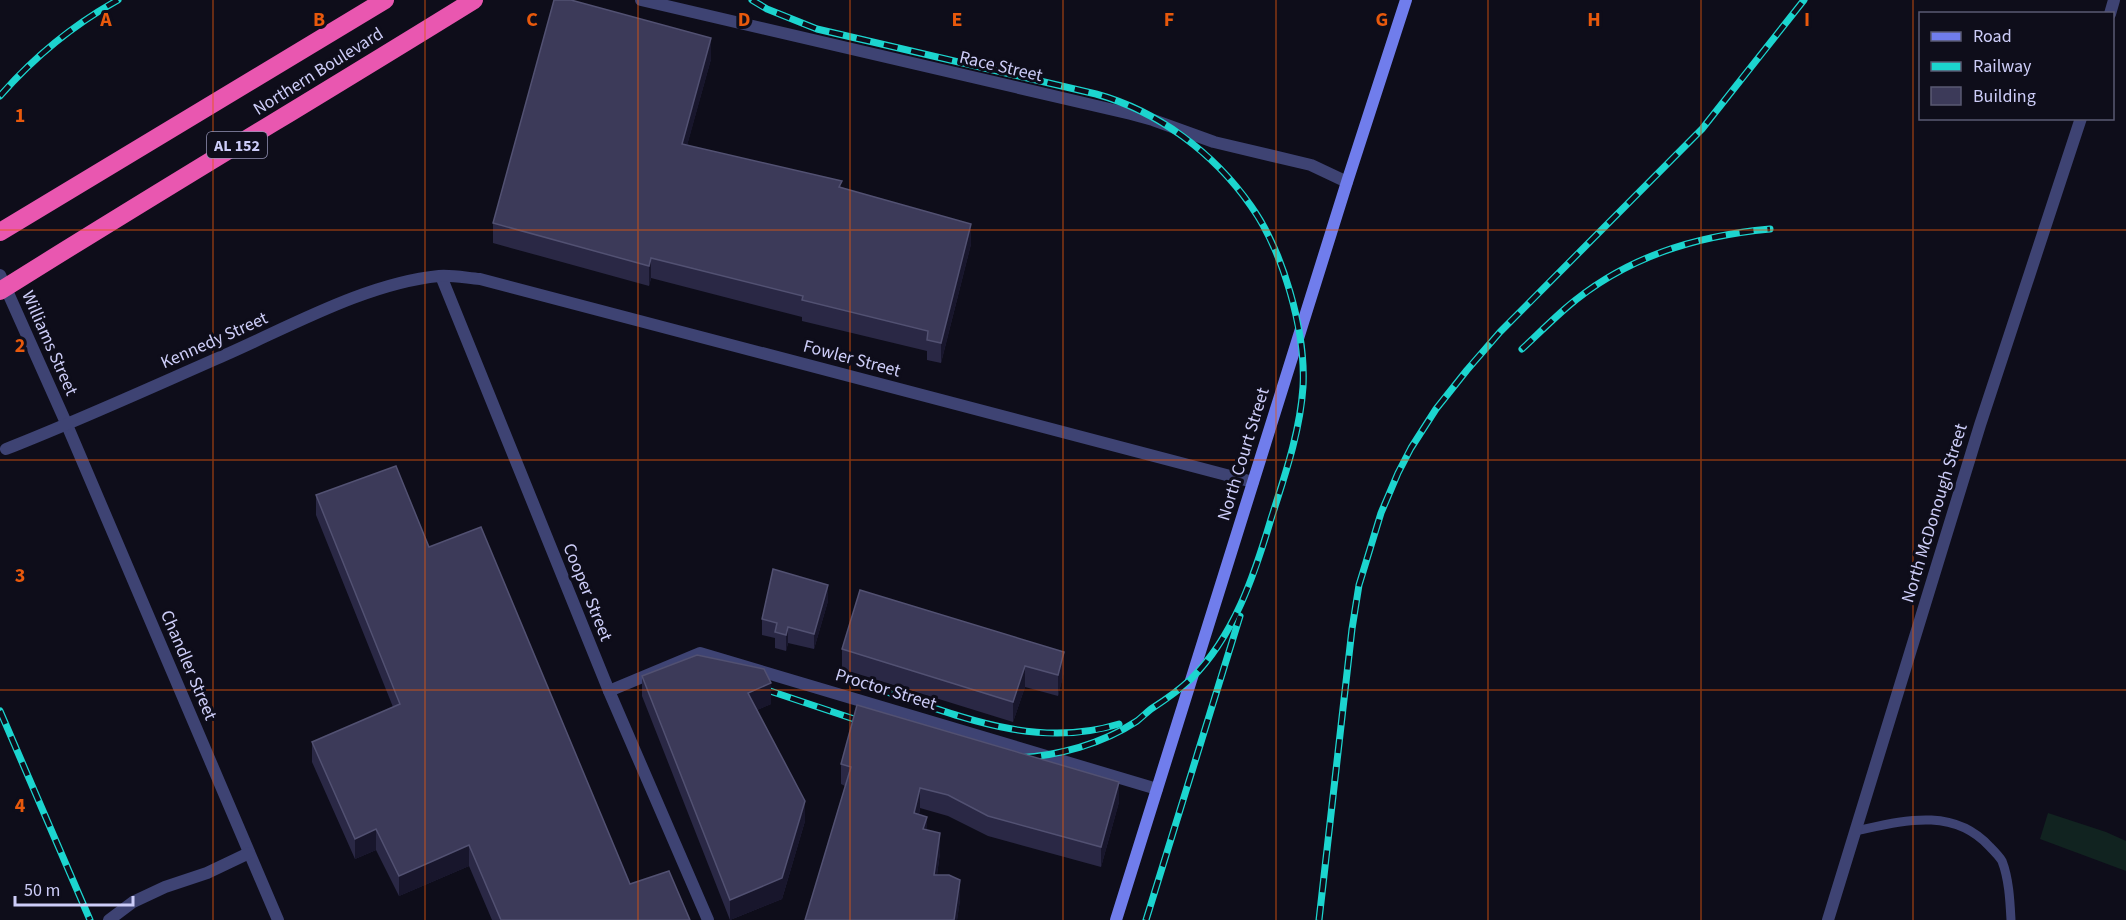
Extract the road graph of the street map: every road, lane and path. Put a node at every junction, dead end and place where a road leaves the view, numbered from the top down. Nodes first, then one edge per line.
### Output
1 (385, 0) edge
2 (474, 0) edge
3 (641, 0) edge
4 (1406, 0) edge
5 (2080, 120) edge
6 (1347, 182) junction
7 (0, 232) edge
8 (0, 275) edge
9 (441, 276) junction
10 (0, 291) edge
11 (67, 425) junction
12 (6, 449) dead end
13 (1252, 482) junction
14 (609, 691) junction
15 (1157, 789) junction
16 (1856, 831) junction
17 (249, 853) junction
18 (110, 920) edge
19 (278, 920) edge
20 (708, 920) edge
21 (1116, 920) edge
22 (1828, 920) edge
23 (2011, 920) edge

1 - 7 highway, Northern Boulevard / AL 152
2 - 10 highway, Northern Boulevard / AL 152, bridge
3 - 6 street, Race Street
4 - 6 main road, North Court Street
5 - 16 street, North McDonough Street
6 - 13 main road, North Court Street
8 - 11 street, Williams Street
9 - 11 street, Kennedy Street
9 - 13 street, Fowler Street
9 - 14 street, Cooper Street
11 - 12 street, Kennedy Street
11 - 17 street, Chandler Street
13 - 15 main road, North Court Street
14 - 15 street, Proctor Street
14 - 20 street, Cooper Street
15 - 21 main road, North Court Street
16 - 22 street, North McDonough Street
16 - 23 lane
17 - 18 street
17 - 19 street, Chandler Street

